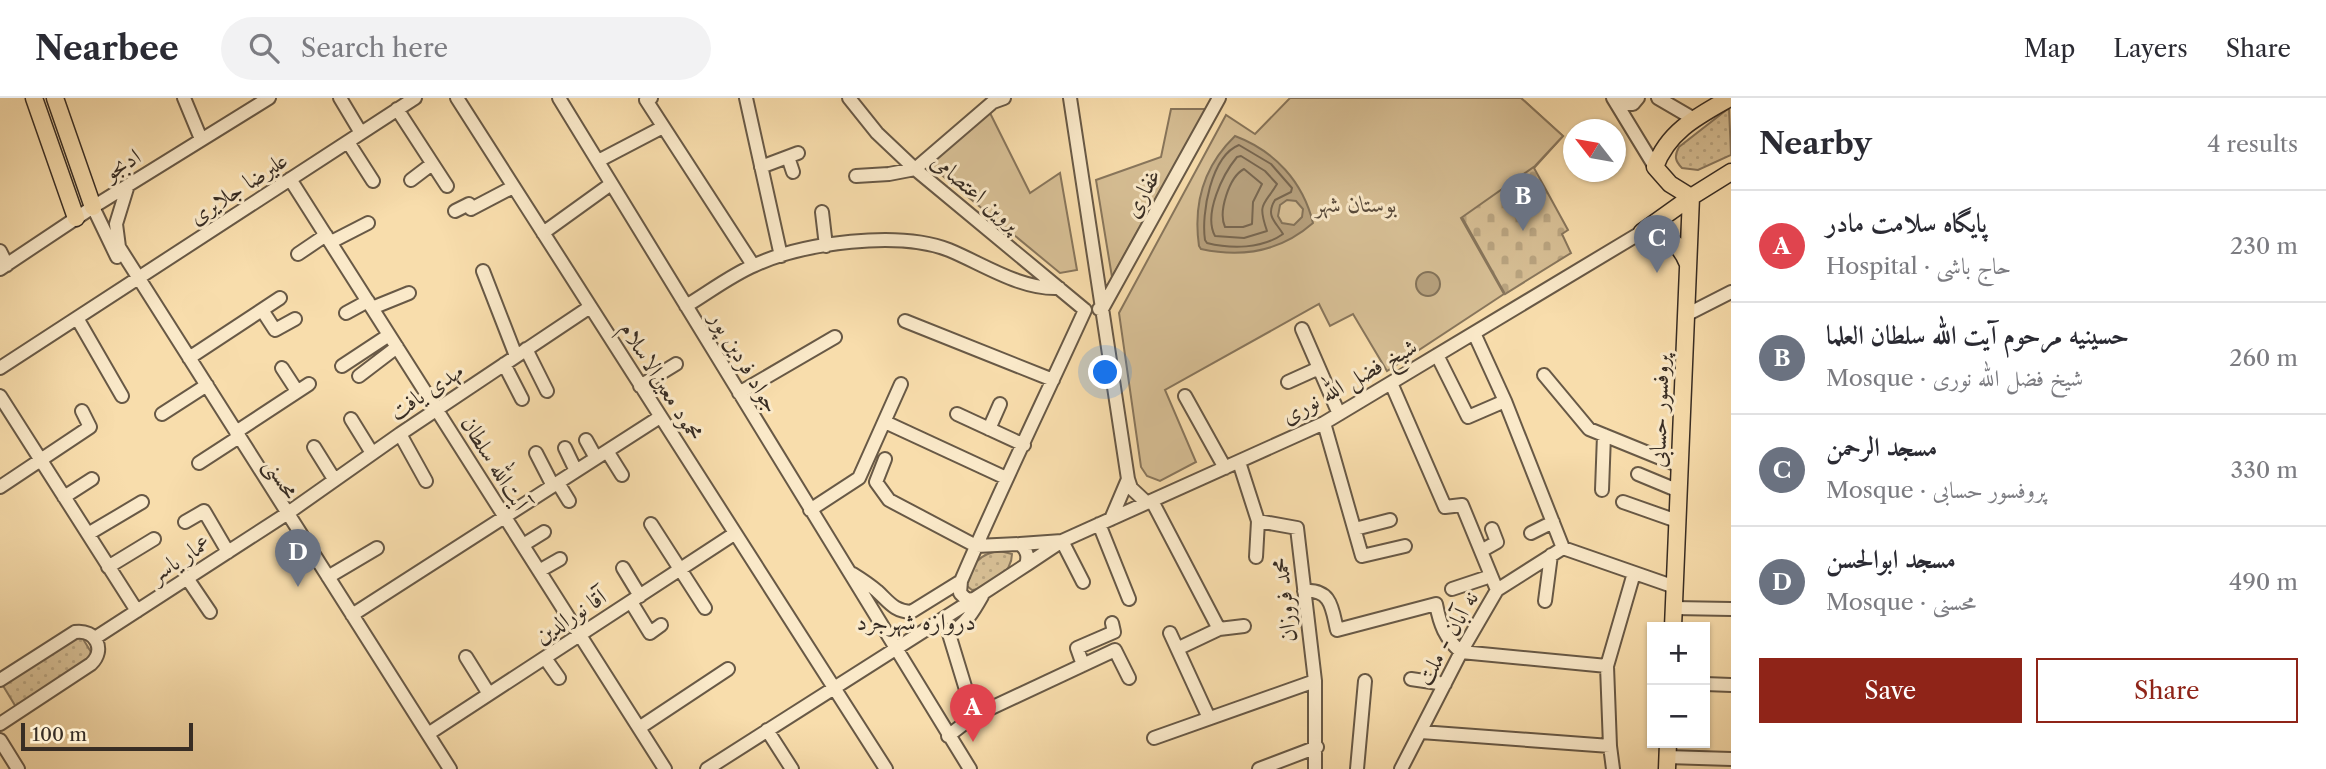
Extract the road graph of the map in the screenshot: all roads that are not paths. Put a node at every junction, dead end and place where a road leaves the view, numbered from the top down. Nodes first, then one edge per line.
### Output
1 (34, 98) edge
2 (55, 98) edge
3 (184, 98) edge
4 (269, 98) edge
5 (340, 98) edge
6 (415, 98) edge
7 (457, 98) edge
8 (559, 98) edge
9 (651, 98) edge
10 (746, 98) edge
11 (1004, 98) edge
12 (1070, 98) edge
13 (1219, 98) edge
14 (1638, 98) edge
15 (1658, 98) edge
16 (1730, 98) edge
17 (853, 99) edge
18 (1615, 101) edge
19 (397, 109) junction
20 (1693, 119) junction
21 (663, 127) junction
22 (361, 133) junction
23 (201, 139) junction
24 (348, 142) junction
25 (598, 161) junction
26 (432, 164) junction
27 (761, 167) junction
28 (1655, 167) junction
29 (915, 169) junction
30 (793, 172) dead end
31 (1731, 172) edge
32 (856, 176) dead end
33 (290, 179) junction
34 (411, 180) dead end
35 (373, 181) dead end
36 (611, 184) junction
37 (128, 185) junction
38 (447, 186) dead end
39 (513, 187) junction
40 (1691, 197) junction
41 (93, 207) junction
42 (455, 211) dead end
43 (822, 212) dead end
44 (76, 218) junction
45 (368, 223) dead end
46 (1642, 232) junction
47 (542, 233) junction
48 (328, 239) junction
49 (825, 246) junction
50 (0, 251) edge
51 (298, 254) dead end
52 (781, 256) junction
53 (753, 265) junction
54 (1688, 265) junction
55 (3, 267) edge
56 (483, 271) dead end
57 (135, 280) junction
58 (1059, 288) junction
59 (1731, 292) edge
60 (409, 293) dead end
61 (280, 298) dead end
62 (370, 304) junction
63 (686, 306) junction
64 (590, 307) junction
65 (1101, 309) junction
66 (262, 310) junction
67 (1085, 310) junction
68 (346, 313) dead end
69 (1686, 314) junction
70 (76, 318) junction
71 (295, 319) dead end
72 (905, 321) dead end
73 (1302, 329) dead end
74 (1474, 333) junction
75 (389, 335) junction
76 (835, 337) dead end
77 (397, 347) junction
78 (521, 353) junction
79 (1437, 355) junction
80 (189, 358) junction
81 (504, 364) junction
82 (676, 364) dead end
83 (342, 366) dead end
84 (0, 368) edge
85 (282, 368) dead end
86 (1319, 369) junction
87 (1544, 375) dead end
88 (359, 376) dead end
89 (1053, 380) junction
90 (1287, 382) dead end
91 (309, 383) dead end
92 (1391, 383) junction
93 (901, 384) dead end
94 (640, 386) junction
95 (204, 387) junction
96 (297, 391) junction
97 (547, 391) dead end
98 (739, 393) junction
99 (0, 396) edge
100 (122, 396) dead end
101 (1185, 396) dead end
102 (522, 399) dead end
103 (1505, 401) junction
104 (1000, 404) dead end
105 (436, 409) junction
106 (82, 411) dead end
107 (162, 414) dead end
108 (957, 414) dead end
109 (1339, 414) junction
110 (660, 417) junction
111 (351, 419) dead end
112 (885, 422) junction
113 (1324, 423) junction
114 (989, 429) junction
115 (400, 434) junction
116 (1604, 435) junction
117 (236, 436) junction
118 (586, 440) dead end
119 (1024, 445) junction
120 (314, 447) dead end
121 (565, 448) dead end
122 (372, 453) junction
123 (536, 453) dead end
124 (602, 454) junction
125 (885, 459) dead end
126 (41, 460) junction
127 (1239, 461) junction
128 (199, 463) dead end
129 (1680, 466) junction
130 (1225, 468) junction
131 (576, 471) junction
132 (1638, 474) dead end
133 (622, 475) dead end
134 (1006, 478) junction
135 (92, 479) dead end
136 (334, 479) junction
137 (1128, 479) junction
138 (426, 481) dead end
139 (555, 484) junction
140 (0, 487) edge
141 (1602, 490) dead end
142 (1679, 491) junction
143 (64, 497) junction
144 (569, 501) dead end
145 (142, 502) dead end
146 (1150, 502) junction
147 (1623, 502) dead end
148 (810, 510) junction
149 (285, 514) junction
150 (505, 516) junction
151 (1390, 520) dead end
152 (1258, 521) junction
153 (1678, 521) junction
154 (185, 522) dead end
155 (1105, 522) junction
156 (1553, 522) junction
157 (651, 524) dead end
158 (1354, 529) junction
159 (1492, 529) dead end
160 (544, 532) dead end
161 (1531, 533) dead end
162 (88, 534) junction
163 (734, 534) junction
164 (154, 539) dead end
165 (1062, 541) junction
166 (1020, 544) junction
167 (523, 545) junction
168 (976, 546) junction
169 (1405, 546) dead end
170 (377, 548) dead end
171 (1563, 548) junction
172 (1481, 551) junction
173 (228, 552) junction
174 (1551, 555) junction
175 (1256, 557) dead end
176 (560, 559) dead end
177 (1026, 565) junction
178 (108, 566) junction
179 (623, 568) dead end
180 (680, 569) junction
181 (847, 569) junction
182 (539, 571) junction
183 (1634, 573) junction
184 (1491, 576) junction
185 (328, 577) junction
186 (187, 578) junction
187 (961, 581) junction
188 (1083, 582) dead end
189 (1675, 587) junction
190 (1452, 589) dead end
191 (1497, 590) junction
192 (1304, 591) junction
193 (979, 596) junction
194 (635, 598) junction
195 (1129, 599) dead end
196 (1545, 601) dead end
197 (705, 608) dead end
198 (1674, 608) junction
199 (1731, 608) edge
200 (137, 611) junction
201 (210, 612) dead end
202 (352, 615) junction
203 (1673, 622) edge
204 (1112, 623) dead end
205 (661, 625) dead end
206 (1244, 626) dead end
207 (1219, 629) junction
208 (1170, 633) dead end
209 (580, 635) junction
210 (95, 638) junction
211 (895, 648) junction
212 (1179, 648) junction
213 (1461, 652) junction
214 (466, 657) dead end
215 (545, 657) junction
216 (1083, 665) junction
217 (1607, 666) junction
218 (728, 668) dead end
219 (559, 678) dead end
220 (1129, 678) dead end
221 (1411, 679) dead end
222 (0, 680) edge
223 (1314, 681) junction
224 (1365, 681) dead end
225 (1445, 684) junction
226 (1710, 684) edge
227 (1731, 685) edge
228 (833, 687) junction
229 (489, 694) junction
230 (974, 716) junction
231 (1209, 719) junction
232 (0, 724) edge
233 (639, 728) junction
234 (767, 730) junction
235 (1421, 732) junction
236 (428, 734) junction
237 (948, 736) junction
238 (1154, 738) dead end
239 (0, 740) edge
240 (1610, 746) junction
241 (1317, 747) junction
242 (1667, 756) edge
243 (1731, 760) edge
244 (19, 769) edge
245 (442, 769) edge
246 (450, 769) edge
247 (665, 769) edge
248 (707, 769) edge
249 (792, 769) edge
250 (886, 769) edge
251 (970, 769) edge
252 (1259, 769) edge
253 (1315, 769) edge
254 (1357, 769) edge
255 (1401, 769) edge
256 (1613, 769) edge

1 - 44 main road
2 - 41 main road
3 - 23 street
4 - 23 street, ادبجو
5 - 22 street
6 - 19 street, علیرضا جلایری
7 - 39 street, محمود معین‌الاسلام
8 - 25 street, جواد فردین پور
9 - 21 street
10 - 27 street
11 - 29 street
12 - 65 street
13 - 65 street, غفاری
14 - 18 street
15 - 20 street
16 - 20 main road
17 - 29 street, پروین اعتصامی
18 - 28 street
19 - 22 street, علیرضا جلایری
19 - 26 street
20 - 28 main road
21 - 25 street
21 - 53 street
22 - 24 street, علیرضا جلایری
23 - 37 street, ادبجو
24 - 33 street, علیرضا جلایری
24 - 35 street
25 - 36 street, جواد فردین پور
26 - 34 street
26 - 38 street
27 - 30 street
27 - 52 street
28 - 40 main road
29 - 32 street
29 - 58 street, پروین اعتصامی
31 - 40 main road
33 - 48 street, آیت‌الله سلطان
33 - 57 street, علیرضا جلایری
36 - 47 street
36 - 63 street, جواد فردین پور
37 - 41 street, ادبجو
37 - 57 street, محسنی
39 - 42 street
39 - 47 street, محمود معین‌الاسلام
40 - 46 main road
40 - 54 main road, پروفسور حسابی
41 - 44 street, ادبجو
41 - 57 street, محسنی
43 - 49 street
44 - 55 street, ادبجو
45 - 48 street
46 - 54 main road
46 - 74 street, شیخ فضل الله نوری
47 - 64 street, محمود معین‌الاسلام
48 - 51 street
48 - 62 street, آیت‌الله سلطان
49 - 52 street
49 - 58 street
50 - 55 street
52 - 53 street
53 - 63 street
54 - 69 main road, پروفسور حسابی
56 - 78 street
57 - 70 street, علیرضا جلایری
57 - 80 street, محسنی
57 - 95 street, محسنی
58 - 67 street, پروین اعتصامی
59 - 69 street
60 - 62 street
61 - 66 street
62 - 68 street
62 - 75 street, آیت‌الله سلطان
63 - 98 street, جواد فردین پور
64 - 78 street, مهدی یافت
64 - 94 street, محمود معین‌الاسلام
65 - 67 street
65 - 137 street
66 - 71 street
66 - 80 street
67 - 89 street
69 - 129 main road, پروفسور حسابی
70 - 84 street, علیرضا جلایری
70 - 100 street
72 - 89 street
73 - 86 street
74 - 79 street, شیخ فضل الله نوری
74 - 103 street
75 - 77 street, آیت‌الله سلطان
75 - 83 street
76 - 98 street
77 - 88 street
77 - 105 street, آیت‌الله سلطان
78 - 81 street, مهدی یافت
78 - 97 street
79 - 92 street, شیخ فضل الله نوری
79 - 103 street
80 - 95 street, محسنی
81 - 102 street
81 - 105 street, مهدی یافت
82 - 94 street
85 - 96 street
86 - 90 street
86 - 109 street
87 - 116 street
89 - 119 street
91 - 96 street
92 - 109 street, شیخ فضل الله نوری
92 - 172 street
93 - 112 street
94 - 110 street, محمود معین‌الاسلام
95 - 107 street
95 - 117 street, محسنی
96 - 117 street
98 - 148 street, جواد فردین پور
99 - 126 street
101 - 130 street
103 - 156 street
104 - 114 street
105 - 115 street, مهدی یافت
105 - 150 street, آیت‌الله سلطان
106 - 126 street
108 - 114 street
109 - 113 street, شیخ فضل الله نوری
110 - 124 street
110 - 163 street, محمود معین‌الاسلام
111 - 122 street
112 - 134 street
112 - 148 street
113 - 127 street, شیخ فضل الله نوری
113 - 158 street
114 - 119 street
115 - 122 street, مهدی یافت
115 - 138 street
116 - 129 street
116 - 141 street
117 - 128 street
117 - 149 street, محسنی
118 - 124 street
119 - 134 street
120 - 136 street
121 - 131 street
122 - 136 street, مهدی یافت
123 - 139 street
124 - 131 street
124 - 133 street
125 - 168 street
126 - 140 street
126 - 143 street
127 - 130 street, شیخ فضل الله نوری
127 - 152 street
129 - 142 main road, پروفسور حسابی
130 - 146 street, شیخ فضل الله نوری
131 - 139 street
132 - 142 street
134 - 168 street
135 - 143 street
136 - 149 street, مهدی یافت
137 - 146 street
137 - 155 street
139 - 144 street
139 - 150 street
142 - 153 main road, پروفسور حسابی
143 - 162 street
145 - 162 street
146 - 155 street, شیخ فضل الله نوری
146 - 207 street
147 - 153 street
148 - 181 street, جواد فردین پور
149 - 173 street, عمار یاسر
149 - 185 street, محسنی
149 - 245 street, محسنی
150 - 167 street, آیت‌الله سلطان
150 - 202 street
151 - 158 street
152 - 175 street
152 - 192 street, محمد فروزان
153 - 189 main road, پروفسور حسابی
154 - 173 street
155 - 165 street, شیخ فضل الله نوری
155 - 195 street
156 - 161 street
156 - 171 street
157 - 180 street
158 - 169 street
159 - 172 street
160 - 167 street
162 - 178 street
163 - 180 street, آقا نورالدین
163 - 228 street, محمود معین‌الاسلام
164 - 178 street
165 - 166 street, شیخ فضل الله نوری
165 - 177 street, شیخ فضل الله نوری
165 - 188 street
166 - 168 street, شیخ فضل الله نوری
166 - 177 street
167 - 182 street, آیت‌الله سلطان
168 - 187 street
170 - 185 street
171 - 174 street, نه آبان - ملت
171 - 183 street
172 - 184 street
173 - 186 street, عمار یاسر
174 - 191 street, نه آبان - ملت
174 - 196 street
176 - 182 street
177 - 193 street, شیخ فضل الله نوری
178 - 200 street
179 - 194 street
180 - 194 street, آقا نورالدین
180 - 197 street
181 - 187 street
181 - 211 street, جواد فردین پور
182 - 209 street, آیت‌الله سلطان
183 - 189 street
183 - 217 street
184 - 190 street
184 - 191 street
185 - 202 street, محسنی
186 - 200 street, عمار یاسر
186 - 201 street
187 - 193 street
189 - 198 main road, پروفسور حسابی
191 - 213 street, نه آبان - ملت
192 - 213 street
192 - 223 street, محمد فروزان
193 - 211 street
193 - 230 street
194 - 205 street
194 - 209 street, آقا نورالدین
198 - 199 street
198 - 203 main road, پروفسور حسابی
200 - 210 street, عمار یاسر
202 - 236 street, محسنی
204 - 216 street
206 - 207 street
207 - 212 street
208 - 212 street
209 - 215 street, آقا نورالدین
209 - 233 street, آیت‌الله سلطان
210 - 222 street
210 - 232 street
211 - 228 street
211 - 237 street, جواد فردین پور
212 - 231 street
213 - 217 street
213 - 225 street, نه آبان - ملت
214 - 229 street
215 - 219 street
215 - 229 street, آقا نورالدین
216 - 220 street
216 - 230 street
217 - 240 street
218 - 233 street
221 - 225 street
223 - 231 street
223 - 241 street, محمد فروزان
224 - 254 street
225 - 235 street, نه آبان - ملت
226 - 227 street
228 - 234 street
228 - 250 street, محمود معین‌الاسلام
229 - 236 street, آقا نورالدین
230 - 237 street
231 - 238 street
233 - 247 street, آیت‌الله سلطان
234 - 248 street
234 - 249 street
235 - 240 street
235 - 255 street, نه آبان - ملت
236 - 246 street, محسنی
237 - 251 street, جواد فردین پور
239 - 244 street
240 - 256 street
241 - 252 street
241 - 253 street, محمد فروزان
242 - 243 street

